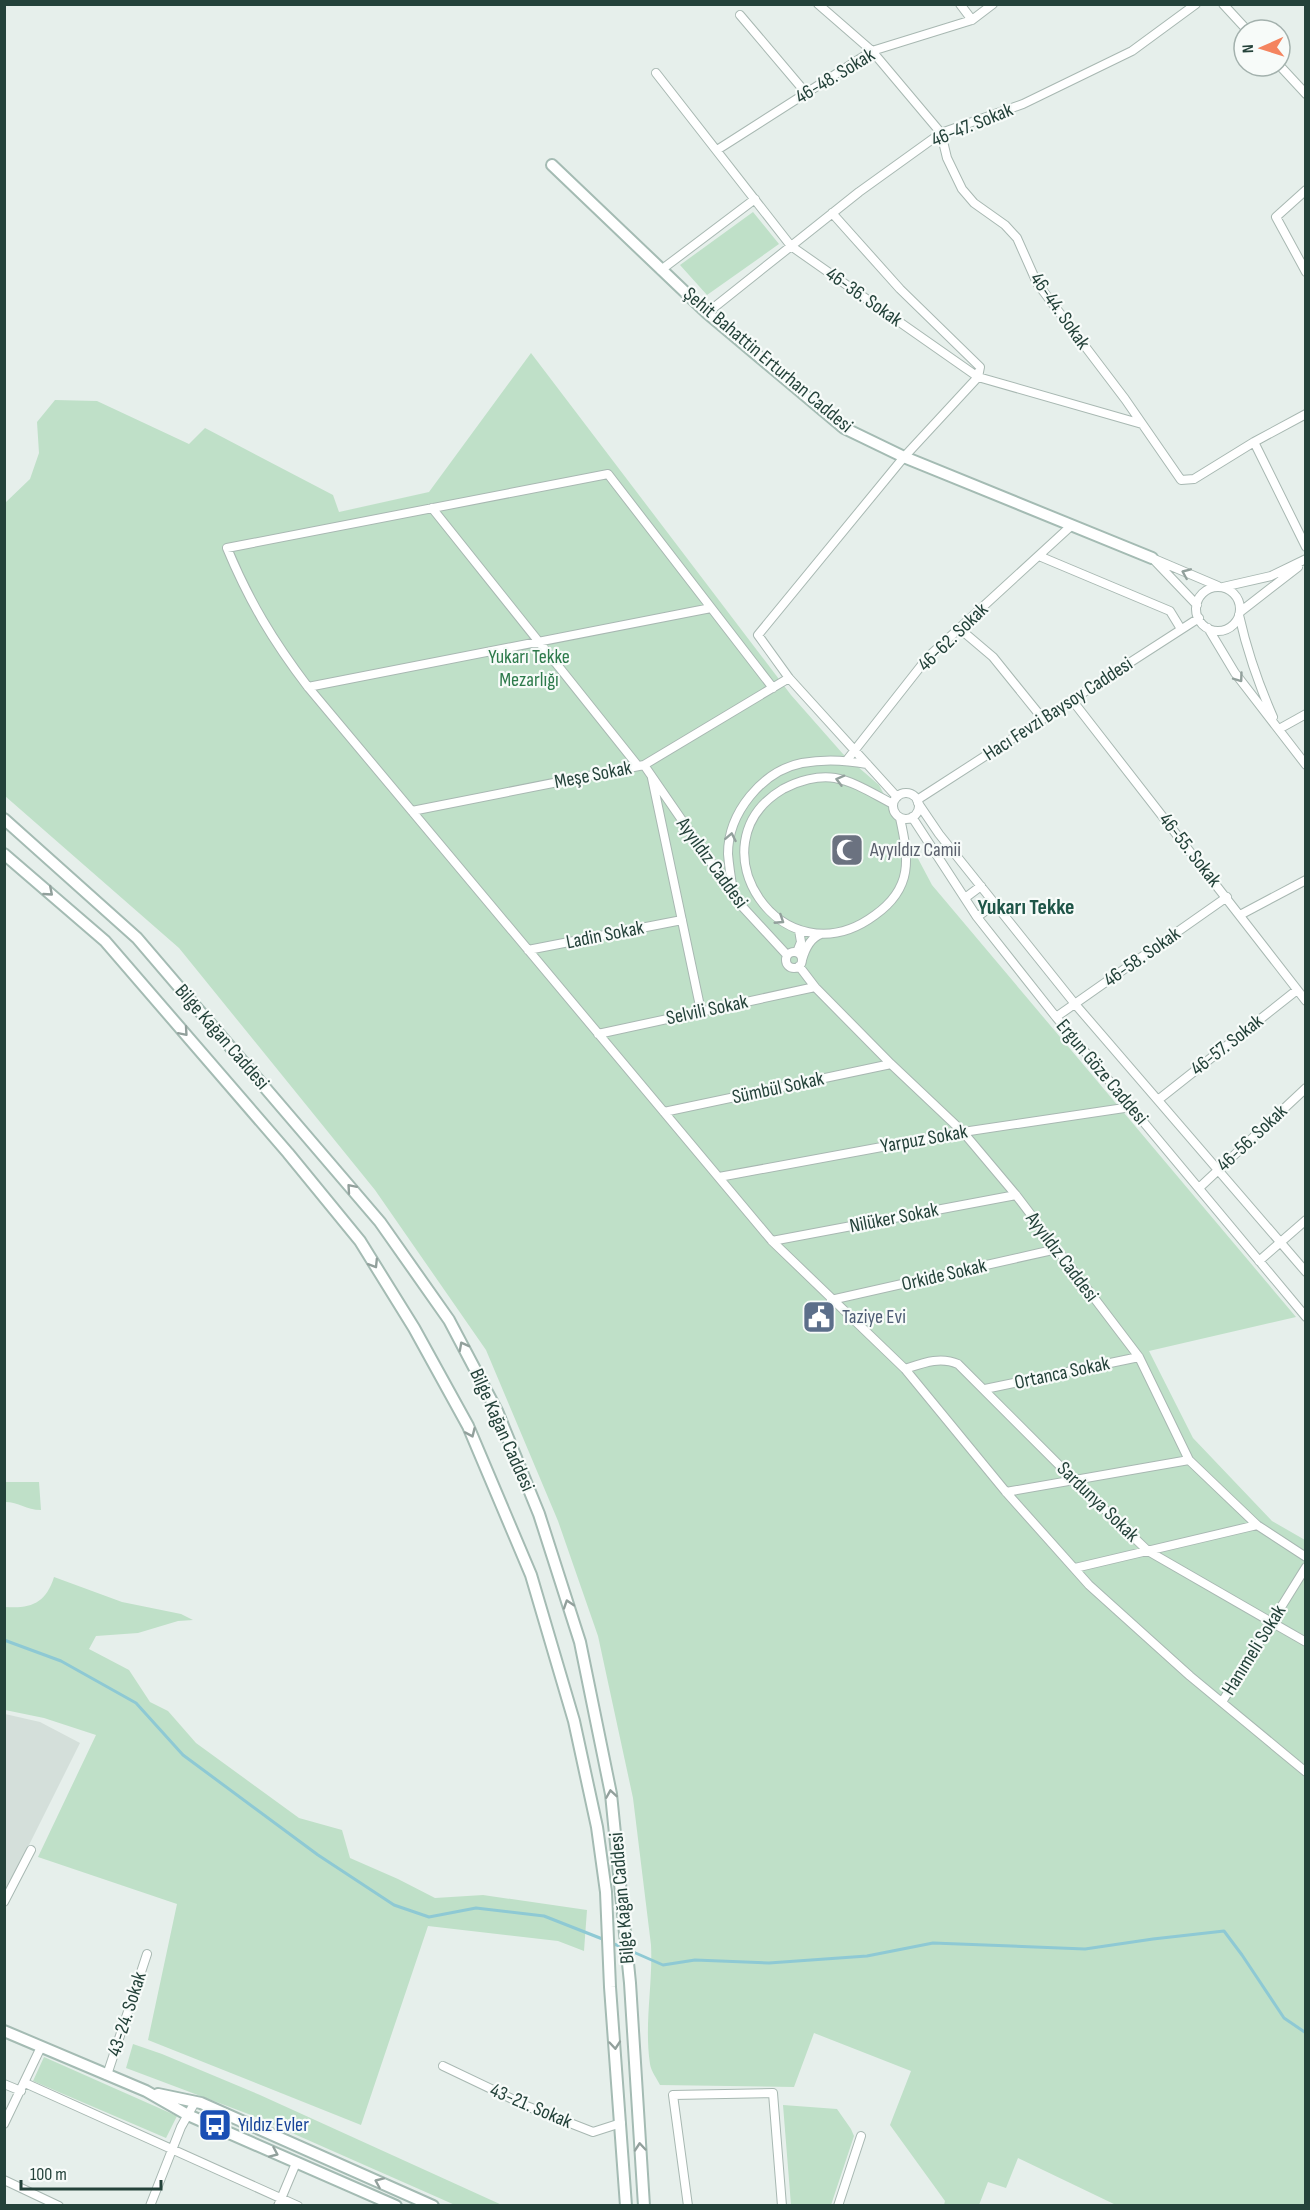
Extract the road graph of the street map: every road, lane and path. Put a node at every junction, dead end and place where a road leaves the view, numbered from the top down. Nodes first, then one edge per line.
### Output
1 (818, 4) edge
2 (960, 4) edge
3 (993, 4) edge
4 (1196, 4) edge
5 (1223, 4) edge
6 (740, 15) dead end
7 (1236, 18) edge
8 (972, 20) junction
9 (872, 51) junction
10 (656, 73) dead end
11 (1291, 78) edge
12 (806, 93) junction
13 (1305, 94) edge
14 (941, 133) junction
15 (717, 150) junction
16 (552, 165) dead end
17 (1305, 190) edge
18 (755, 199) junction
19 (832, 213) junction
20 (791, 246) junction
21 (661, 270) junction
22 (1305, 272) edge
23 (706, 313) junction
24 (978, 377) junction
25 (1305, 414) edge
26 (1142, 424) junction
27 (1254, 442) junction
28 (904, 457) junction
29 (432, 508) junction
30 (1072, 525) junction
31 (1305, 547) edge
32 (1039, 556) junction
33 (1152, 558) junction
34 (1305, 560) edge
35 (1221, 587) junction
36 (1197, 605) junction
37 (711, 608) junction
38 (1239, 613) junction
39 (1199, 618) junction
40 (1208, 628) junction
41 (960, 629) junction
42 (1181, 629) junction
43 (538, 642) junction
44 (789, 678) junction
45 (308, 687) junction
46 (773, 688) junction
47 (1072, 700) junction
48 (1305, 714) edge
49 (1043, 719) junction
50 (1279, 729) junction
51 (855, 750) junction
52 (846, 760) junction
53 (868, 764) junction
54 (1305, 765) edge
55 (641, 766) junction
56 (652, 778) junction
57 (895, 801) junction
58 (918, 802) junction
59 (412, 811) junction
60 (912, 817) junction
61 (900, 818) junction
62 (4, 819) edge
63 (4, 854) edge
64 (1305, 880) edge
65 (981, 886) junction
66 (734, 895) junction
67 (1227, 897) junction
68 (965, 898) junction
69 (995, 904) junction
70 (1240, 915) junction
71 (977, 917) junction
72 (682, 920) junction
73 (798, 930) junction
74 (822, 933) junction
75 (528, 950) junction
76 (797, 952) junction
77 (787, 955) junction
78 (801, 963) junction
79 (815, 987) junction
80 (1297, 990) junction
81 (1305, 1001) edge
82 (1075, 1004) junction
83 (701, 1011) junction
84 (1056, 1017) junction
85 (598, 1034) junction
86 (891, 1064) junction
87 (1305, 1088) edge
88 (1158, 1100) junction
89 (1131, 1107) junction
90 (664, 1112) junction
91 (963, 1132) junction
92 (1217, 1169) junction
93 (719, 1177) junction
94 (1199, 1188) junction
95 (1016, 1195) junction
96 (1305, 1220) edge
97 (772, 1241) junction
98 (1281, 1243) junction
99 (1057, 1250) junction
100 (1259, 1261) junction
101 (1305, 1272) edge
102 (831, 1300) junction
103 (1305, 1317) edge
104 (1139, 1357) junction
105 (905, 1369) junction
106 (985, 1389) junction
107 (1189, 1460) junction
108 (1075, 1481) junction
109 (1006, 1492) junction
110 (1257, 1525) junction
111 (1148, 1551) junction
112 (1305, 1557) edge
113 (1305, 1567) edge
114 (1075, 1568) junction
115 (1271, 1623) junction
116 (1305, 1642) edge
117 (1222, 1702) junction
118 (1305, 1772) edge
119 (31, 1850) dead end
120 (4, 1902) edge
121 (147, 1954) dead end
122 (4, 2031) edge
123 (41, 2047) junction
124 (443, 2066) dead end
125 (107, 2075) junction
126 (25, 2083) junction
127 (4, 2084) edge
128 (21, 2091) junction
129 (146, 2091) junction
130 (195, 2102) junction
131 (188, 2115) junction
132 (621, 2123) junction
133 (4, 2124) edge
134 (861, 2136) dead end
135 (172, 2148) junction
136 (296, 2163) junction
137 (4, 2180) edge
138 (280, 2202) edge
139 (58, 2205) edge
140 (150, 2205) edge
141 (298, 2205) edge
142 (396, 2205) edge
143 (433, 2205) edge
144 (626, 2205) edge
145 (644, 2205) edge
146 (688, 2205) edge
147 (782, 2205) edge
148 (838, 2205) edge

1 - 9 street, 46-44. Sokak
2 - 8 street
3 - 8 street, 46-48. Sokak
4 - 14 street, 46-47. Sokak
5 - 7 street
6 - 12 street
8 - 9 street, 46-48. Sokak
9 - 12 street, 46-48. Sokak
9 - 14 street, 46-44. Sokak
10 - 15 street, 46-36. Sokak
11 - 13 street
12 - 15 street, 46-48. Sokak
14 - 19 street, 46-47. Sokak
14 - 26 street, 46-44. Sokak
15 - 18 street, 46-36. Sokak
16 - 21 main road, Şehit Bahattin Erturhan Caddesi
17 - 22 street
18 - 20 street, 46-36. Sokak
18 - 21 street
19 - 20 street, 46-47. Sokak
19 - 24 street
20 - 23 street, 46-47. Sokak
20 - 24 street, 46-36. Sokak
21 - 23 main road, Şehit Bahattin Erturhan Caddesi
23 - 28 main road, Şehit Bahattin Erturhan Caddesi
24 - 26 street, 46-36. Sokak
24 - 28 street
25 - 27 street
26 - 27 street, 46-44. Sokak
27 - 31 street
28 - 30 main road, Şehit Bahattin Erturhan Caddesi
28 - 44 street
29 - 37 street
29 - 43 street, Ayyıldız Caddesi
29 - 45 street
30 - 32 street, 46-62. Sokak
30 - 33 main road, Şehit Bahattin Erturhan Caddesi
32 - 41 street, 46-62. Sokak
32 - 42 street
35 -> 33 street, Şehit Bahattin Erturhan Caddesi
33 - 36 street, Şehit Bahattin Erturhan Caddesi
34 - 35 street
34 - 38 street
35 - 36 street
35 - 38 street
36 - 39 street
37 - 43 street
37 - 46 street
38 - 40 street
38 - 50 street
39 - 40 street
39 - 42 street, Hacı Fevzi Baysoy Caddesi
40 -> 50 street
41 - 49 street
41 - 51 street, 46-62. Sokak
42 - 47 street, Hacı Fevzi Baysoy Caddesi
43 - 45 street
43 - 55 street, Ayyıldız Caddesi
44 - 46 street, Meşe Sokak
44 - 51 street
45 - 59 street
46 - 55 street, Meşe Sokak
47 - 49 street, Hacı Fevzi Baysoy Caddesi
47 - 67 street, 46-55. Sokak
48 - 50 street
49 - 58 street, Hacı Fevzi Baysoy Caddesi
50 - 54 street
51 - 52 street, 46-62. Sokak
51 - 53 street
52 - 53 street
66 -> 52 street
53 - 57 street
55 - 56 street, Ayyıldız Caddesi
55 - 59 street, Meşe Sokak
56 - 66 street, Ayyıldız Caddesi
56 - 72 street
57 - 58 street
57 - 61 street
57 -> 73 street
58 - 60 street
58 - 65 street, Ergun Göze Caddesi
59 - 75 street
60 - 61 street
60 - 68 street, Ergun Göze Caddesi
61 - 74 street
145 -> 62 main road, Bilge Kağan Caddesi
63 -> 132 main road, Bilge Kağan Caddesi
64 - 70 street
65 - 68 street
65 - 69 street, Ergun Göze Caddesi
66 - 77 street, Ayyıldız Caddesi
67 - 70 street, 46-55. Sokak
67 - 82 street, 46-58. Sokak
68 - 71 street, Ergun Göze Caddesi
69 - 71 street
69 - 82 street, Ergun Göze Caddesi
70 - 80 street, 46-55. Sokak
71 - 84 street, Ergun Göze Caddesi
72 - 75 street, Ladin Sokak
72 - 83 street
73 - 74 street
73 - 76 street
74 - 78 street
75 - 85 street
76 - 77 street
76 - 78 street, Ayyıldız Caddesi
77 - 78 street, Ayyıldız Caddesi
78 - 79 street, Ayyıldız Caddesi
79 - 83 street, Selvili Sokak
79 - 86 street, Ayyıldız Caddesi
80 - 81 street, 46-55. Sokak
80 - 88 street, 46-57. Sokak
82 - 84 street, 46-58. Sokak
82 - 88 street, Ergun Göze Caddesi
83 - 85 street, Selvili Sokak
84 - 89 street, Ergun Göze Caddesi
85 - 90 street
86 - 90 street, Sümbül Sokak
86 - 91 street, Ayyıldız Caddesi
87 - 92 street, 46-56. Sokak
88 - 92 street, Ergun Göze Caddesi
89 - 91 street, Yarpuz Sokak
89 - 94 street, Ergun Göze Caddesi
90 - 93 street
91 - 93 street, Yarpuz Sokak
91 - 95 street, Ayyıldız Caddesi
92 - 94 street, 46-56. Sokak
92 - 98 street, Ergun Göze Caddesi
93 - 97 street
94 - 100 street, Ergun Göze Caddesi
95 - 97 street, Nilüker Sokak
95 - 99 street, Ayyıldız Caddesi
96 - 98 street
97 - 102 street
98 - 100 street
98 - 101 street, Ergun Göze Caddesi
99 - 102 street, Orkide Sokak
99 - 104 street, Ayyıldız Caddesi
100 - 103 street, Ergun Göze Caddesi
102 - 105 street
104 - 106 street, Ortanca Sokak
104 - 107 street, Ayyıldız Caddesi
105 - 106 street, Sardunya Sokak
105 - 109 street
106 - 108 street, Sardunya Sokak
107 - 108 street
107 - 110 street, Ayyıldız Caddesi
108 - 109 street
108 - 111 street, Sardunya Sokak
109 - 114 street
110 - 111 street
110 - 112 street, Ayyıldız Caddesi
111 - 114 street
111 - 115 street, Sardunya Sokak
113 - 115 street, Hanımeli Sokak
114 - 117 street
115 - 116 street, Sardunya Sokak
115 - 117 street, Hanımeli Sokak
117 - 118 street
119 - 120 street
121 - 125 street, 43-24. Sokak
122 - 123 main road
123 - 125 main road
123 - 126 street
124 - 132 street, 43-21. Sokak
125 - 129 main road
126 - 128 street
126 - 135 street
127 - 128 street
128 - 133 street
129 - 130 main road
129 - 131 main road
130 - 131 street
143 -> 130 main road
131 - 135 street
131 -> 136 main road
132 - 144 main road, Bilge Kağan Caddesi
134 - 148 street
135 - 138 street
135 - 140 street
136 - 138 street
136 - 142 main road
137 - 139 street
138 - 141 street
146 - 147 street

